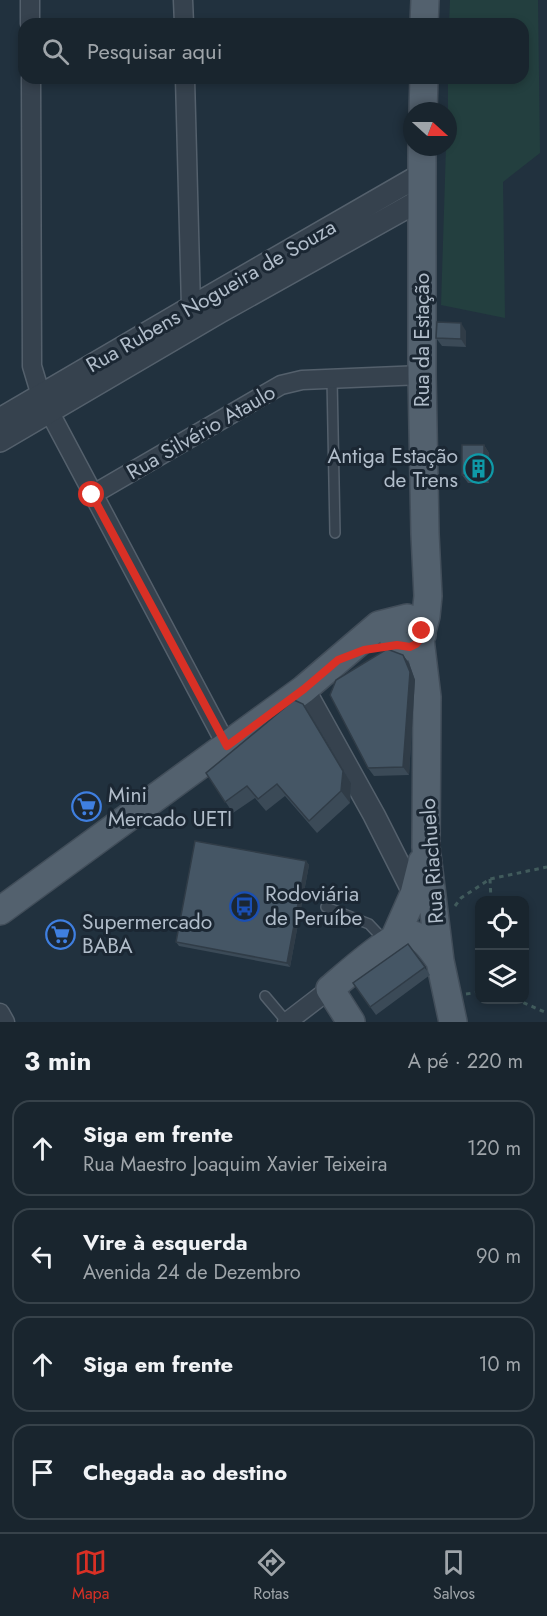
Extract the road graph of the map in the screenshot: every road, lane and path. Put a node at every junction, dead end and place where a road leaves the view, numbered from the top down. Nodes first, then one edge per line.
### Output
1 (30, 0) edge
2 (183, 0) edge
3 (425, 0) edge
4 (30, 18) edge
5 (184, 18) edge
6 (424, 18) edge
7 (31, 84) edge
8 (185, 84) edge
9 (424, 84) edge
10 (423, 102) edge
11 (422, 156) edge
12 (422, 186) junction
13 (193, 317) junction
14 (422, 375) junction
15 (332, 378) junction
16 (45, 404) junction
17 (0, 419) edge
18 (0, 441) edge
19 (92, 495) junction
20 (335, 533) dead end
21 (407, 633) junction
22 (304, 689) junction
23 (227, 746) junction
24 (426, 847) junction
25 (547, 867) edge
26 (490, 879) junction
27 (414, 894) junction
28 (491, 896) edge
29 (326, 907) dead end
30 (0, 911) edge
31 (434, 917) junction
32 (391, 940) junction
33 (440, 961) junction
34 (330, 989) junction
35 (265, 996) dead end
36 (526, 1004) edge
37 (0, 1013) edge
38 (547, 1013) edge
39 (5, 1022) edge
40 (287, 1022) edge
41 (351, 1022) edge
42 (453, 1022) edge

1 - 4 street
2 - 5 street
3 - 6 main road
7 - 16 street
8 - 13 street
9 - 10 main road
11 - 12 main road, Rua da Estação
12 - 13 street, Rua Rubens Nogueira de Souza
12 - 14 main road, Rua da Estação
13 - 16 street, Rua Rubens Nogueira de Souza
14 - 15 street, Rua Silvério Ataulo
14 - 21 main road, Rua da Estação
15 - 19 street, Rua Silvério Ataulo
15 - 20 lane
16 - 17 street, Rua Rubens Nogueira de Souza
16 - 18 street, Rua Rubens Nogueira de Souza
16 - 19 street
19 - 23 street
21 - 22 main road
21 - 24 main road, Rua Riachuelo
22 - 23 main road
22 - 27 street
23 - 30 main road
24 - 27 main road
24 - 31 main road, Rua Riachuelo
25 - 26 path
26 - 28 path
26 - 31 path
27 - 32 main road
29 - 32 lane
31 - 33 main road, Rua Riachuelo
32 - 33 main road
32 - 34 main road
33 - 42 main road, Rua Riachuelo
34 - 40 street
34 - 41 main road
35 - 40 lane
36 - 38 path
37 - 39 street

